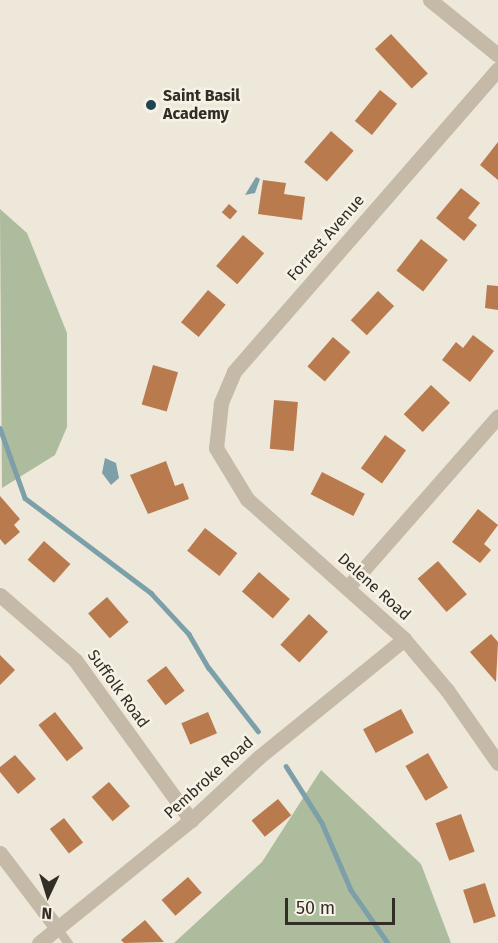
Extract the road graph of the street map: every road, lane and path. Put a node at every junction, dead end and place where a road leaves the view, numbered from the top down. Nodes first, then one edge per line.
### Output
1 (430, 0) edge
2 (498, 55) edge
3 (498, 69) edge
4 (498, 416) edge
5 (216, 448) joint
6 (348, 586) junction
7 (0, 595) edge
8 (404, 639) junction
9 (498, 763) edge
10 (191, 820) junction
11 (0, 853) edge
12 (57, 928) junction
13 (39, 943) edge
14 (68, 943) edge

1 - 2 street
3 - 5 street, Forrest Avenue
4 - 6 street
5 - 6 street, Delene Road
6 - 8 street, Delene Road
7 - 10 street, Suffolk Road
8 - 9 street, Delene Road
8 - 10 street, Pembroke Road
10 - 12 street, Pembroke Road
11 - 12 street
12 - 13 street, Pembroke Road
12 - 14 lane

